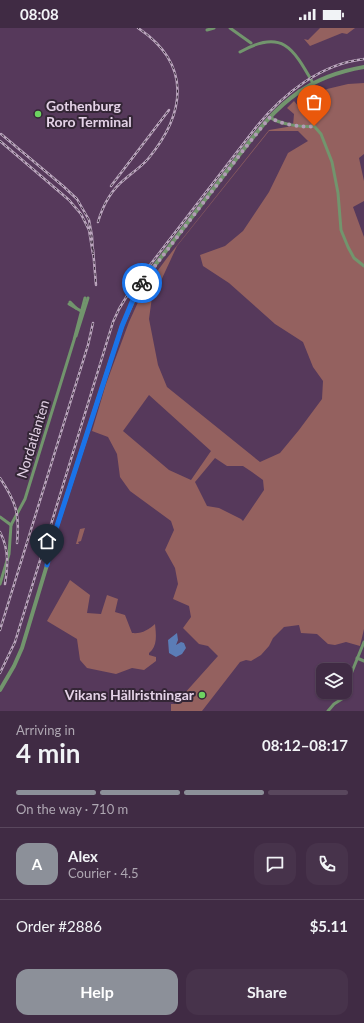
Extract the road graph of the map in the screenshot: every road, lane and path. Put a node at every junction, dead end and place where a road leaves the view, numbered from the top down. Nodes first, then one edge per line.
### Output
1 (214, 28) edge
2 (230, 28) edge
3 (208, 30) dead end
4 (255, 41) dead end
5 (286, 42) dead end
6 (251, 43) junction
7 (240, 52) dead end
8 (364, 67) edge
9 (313, 83) junction
10 (300, 93) junction
11 (270, 117) junction
12 (314, 126) junction
13 (364, 266) edge
14 (86, 298) dead end
15 (69, 303) dead end
16 (83, 311) junction
17 (0, 517) edge
18 (11, 525) junction
19 (0, 584) edge
20 (364, 642) edge
21 (357, 658) junction
22 (364, 661) edge
23 (0, 690) edge
24 (328, 711) edge

1 - 3 street
2 - 6 street
4 - 6 street
5 - 9 street
6 - 7 street
8 - 9 street
9 - 10 street
10 - 11 street
10 - 12 street
11 - 12 street
11 - 23 street
12 - 13 street
14 - 16 street, Nordatlanten
15 - 16 street
16 - 18 street, Nordatlanten
17 - 18 street
18 - 19 street, Nordatlanten
20 - 21 street
21 - 22 street
21 - 24 street

